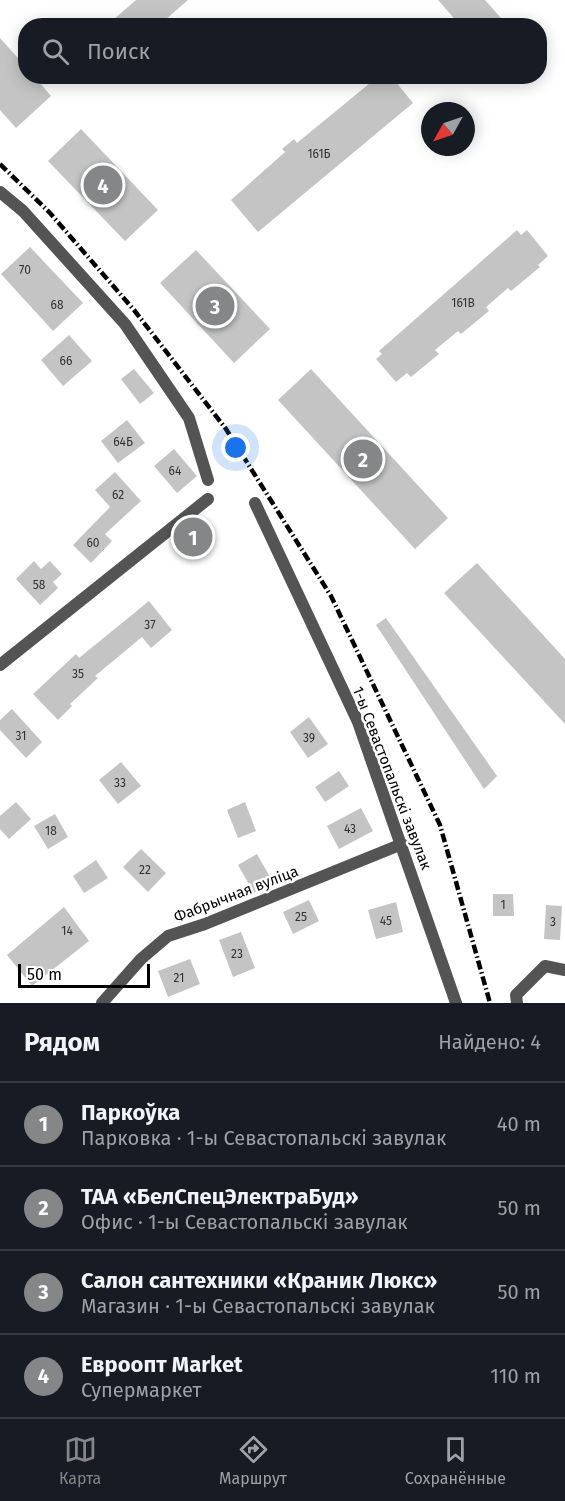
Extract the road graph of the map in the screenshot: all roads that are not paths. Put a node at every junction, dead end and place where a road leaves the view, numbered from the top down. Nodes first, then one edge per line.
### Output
1 (0, 192) edge
2 (208, 480) dead end
3 (208, 499) dead end
4 (255, 503) dead end
5 (2, 659) edge
6 (402, 844) junction
7 (565, 970) edge
8 (102, 1003) edge
9 (456, 1003) edge
10 (517, 1003) edge

1 - 2 street
3 - 5 street
4 - 6 street, 1-ы Севастопальскі завулак
6 - 8 street, Фабрычная вуліца
6 - 9 street, 1-ы Севастопальскі завулак
7 - 10 street

